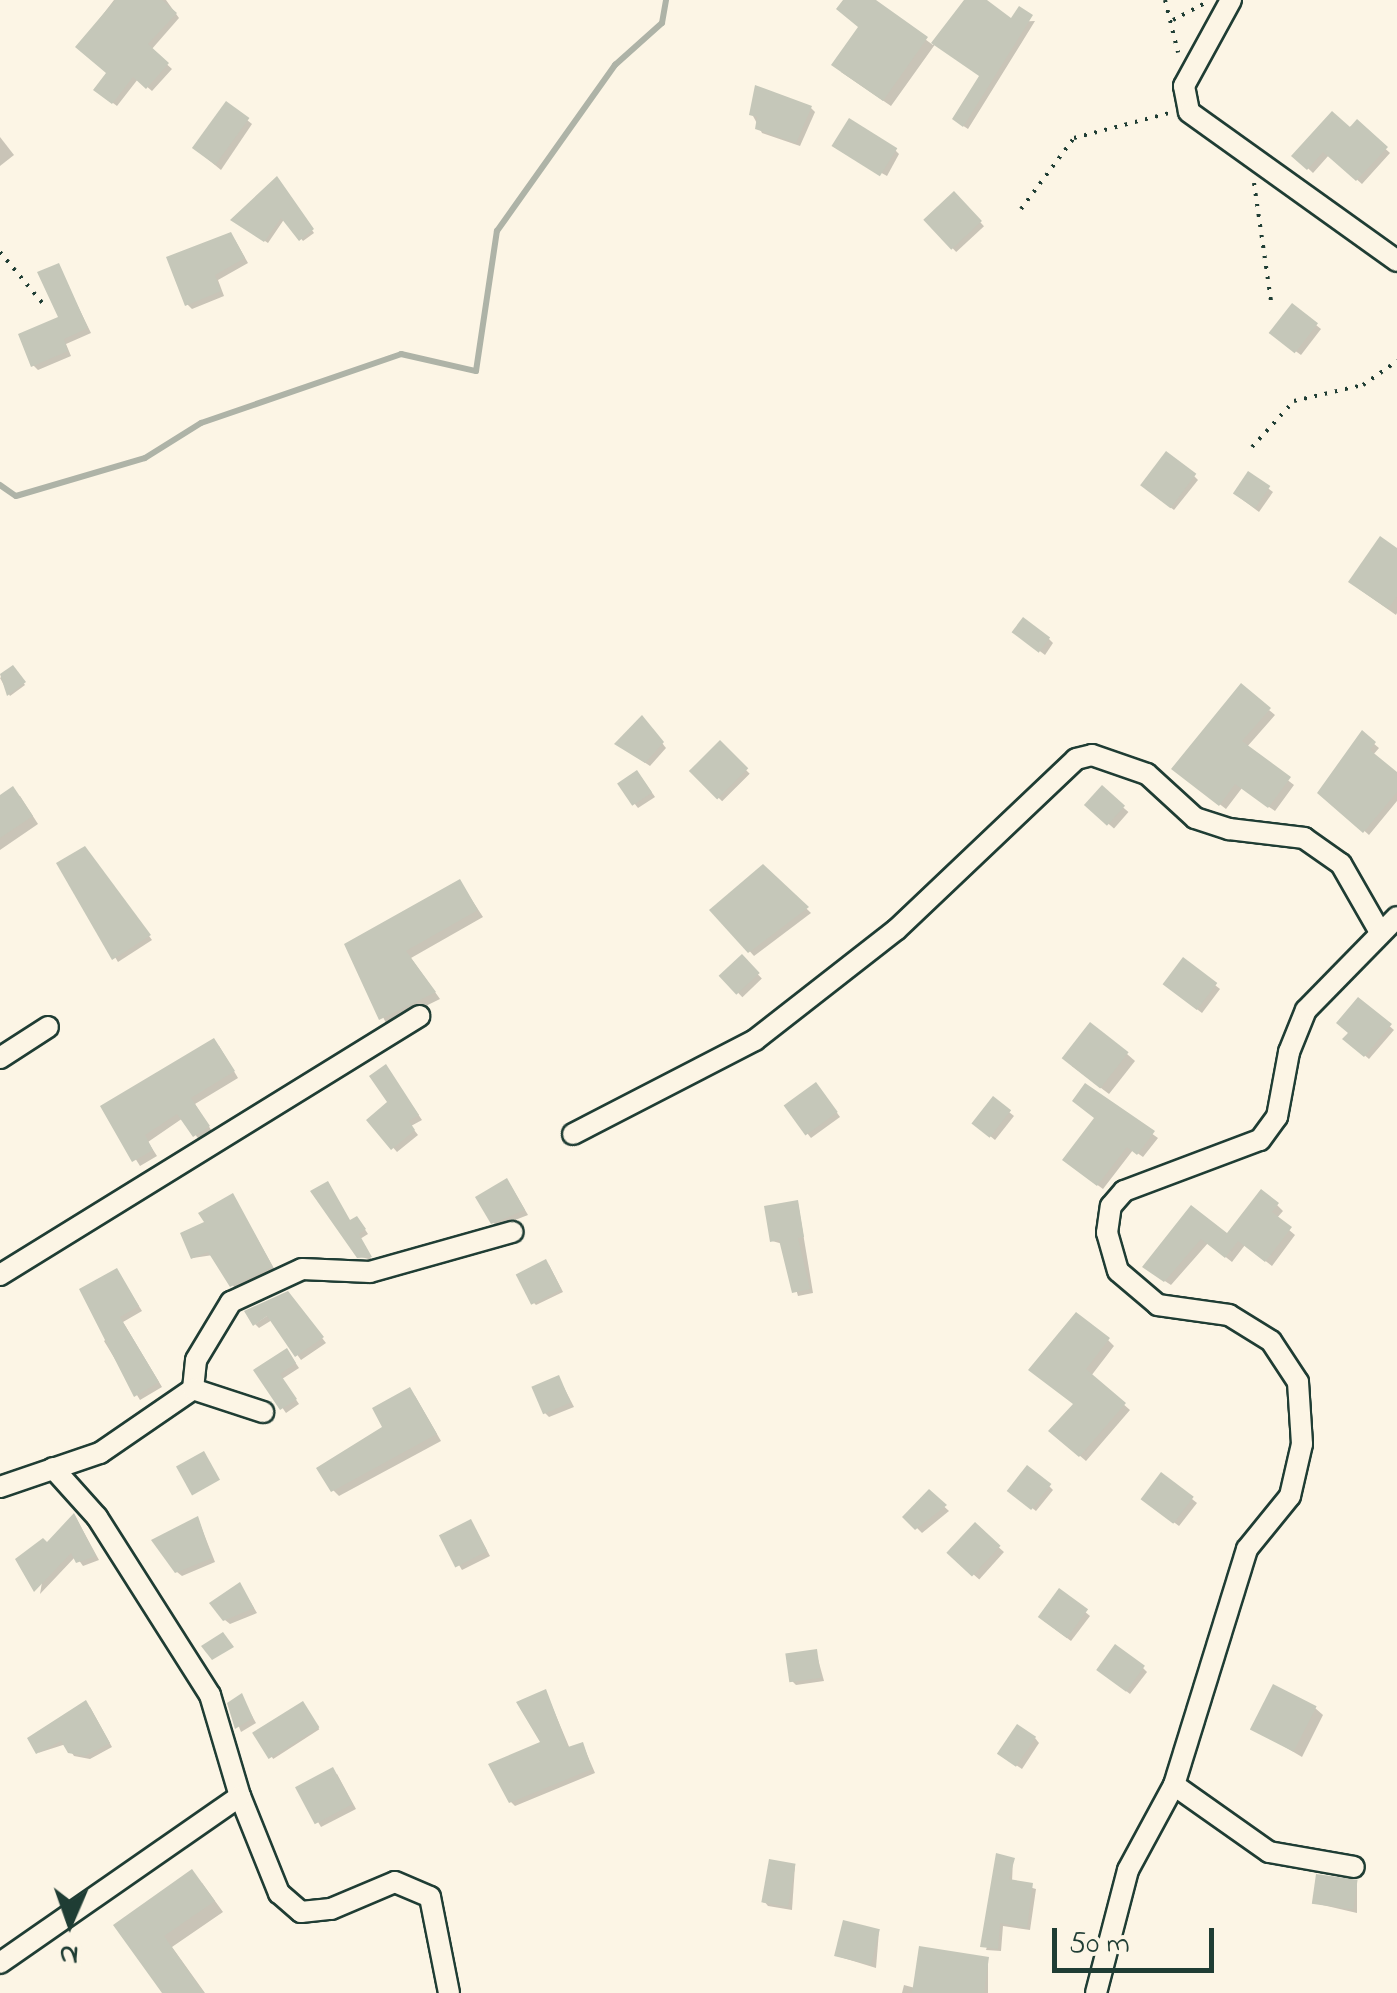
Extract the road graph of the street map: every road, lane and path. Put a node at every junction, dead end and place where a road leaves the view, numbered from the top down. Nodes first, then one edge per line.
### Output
1 (1165, 0) edge
2 (1211, 0) edge
3 (1231, 0) edge
4 (1172, 20) junction
5 (1184, 86) junction
6 (1189, 112) junction
7 (1250, 154) junction
8 (1021, 209) dead end
9 (0, 252) edge
10 (1397, 261) edge
11 (1270, 301) dead end
12 (44, 305) dead end
13 (1397, 362) edge
14 (1252, 447) dead end
15 (1397, 917) edge
16 (1380, 932) junction
17 (420, 1016) dead end
18 (48, 1027) dead end
19 (0, 1058) edge
20 (573, 1134) dead end
21 (512, 1232) dead end
22 (0, 1275) edge
23 (193, 1389) junction
24 (263, 1412) dead end
25 (53, 1468) junction
26 (2, 1484) edge
27 (1174, 1785) junction
28 (240, 1796) junction
29 (1354, 1866) dead end
30 (0, 1963) edge
31 (449, 1993) edge
32 (1096, 1993) edge

1 - 4 path
2 - 4 path
3 - 5 street
4 - 5 path
5 - 6 street
6 - 7 street
6 - 8 path
7 - 10 street
7 - 11 path
9 - 12 path
13 - 14 path
15 - 16 street
16 - 20 street
16 - 27 street
17 - 22 street
18 - 19 street
21 - 23 street
23 - 24 street
23 - 25 street
25 - 26 street
25 - 28 street
27 - 29 street
27 - 32 street
28 - 30 street
28 - 31 street

